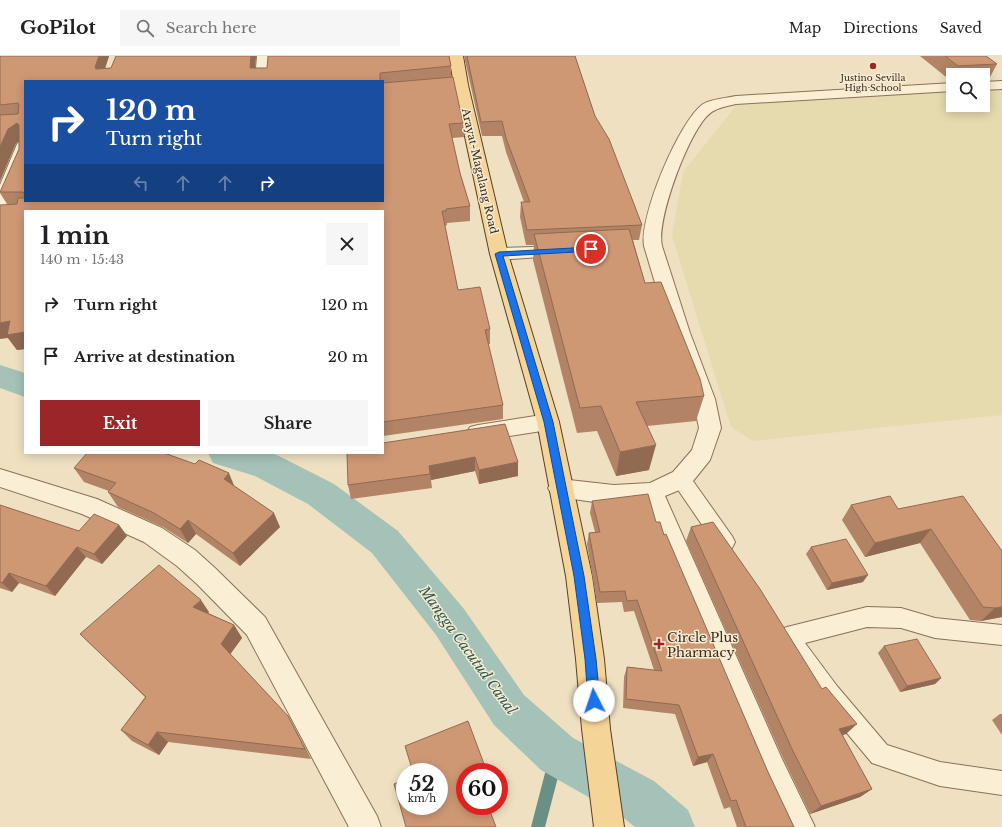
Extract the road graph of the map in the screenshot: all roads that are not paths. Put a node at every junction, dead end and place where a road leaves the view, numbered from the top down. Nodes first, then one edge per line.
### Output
1 (264, 56) edge
2 (456, 56) edge
3 (262, 80) edge
4 (460, 85) junction
5 (1002, 85) edge
6 (445, 86) edge
7 (990, 86) edge
8 (946, 87) edge
9 (24, 147) edge
10 (4, 210) edge
11 (584, 250) edge
12 (499, 254) junction
13 (548, 422) junction
14 (462, 435) edge
15 (0, 478) edge
16 (680, 479) junction
17 (560, 488) junction
18 (652, 492) junction
19 (734, 556) edge
20 (1002, 636) edge
21 (1002, 783) edge
22 (366, 827) edge
23 (609, 827) edge
24 (800, 827) edge

1 - 3 street
2 - 4 main road, Arayat-Magalang Road
4 - 6 street
4 - 12 main road, Arayat-Magalang Road
5 - 7 street
8 - 16 street
9 - 10 street
11 - 12 street
12 - 13 main road, Arayat-Magalang Road
13 - 14 street
13 - 17 main road, Arayat-Magalang Road
15 - 22 street
16 - 18 street
16 - 19 lane
17 - 18 street
17 - 23 main road, Arayat-Magalang Road
18 - 24 street
20 - 21 lane

